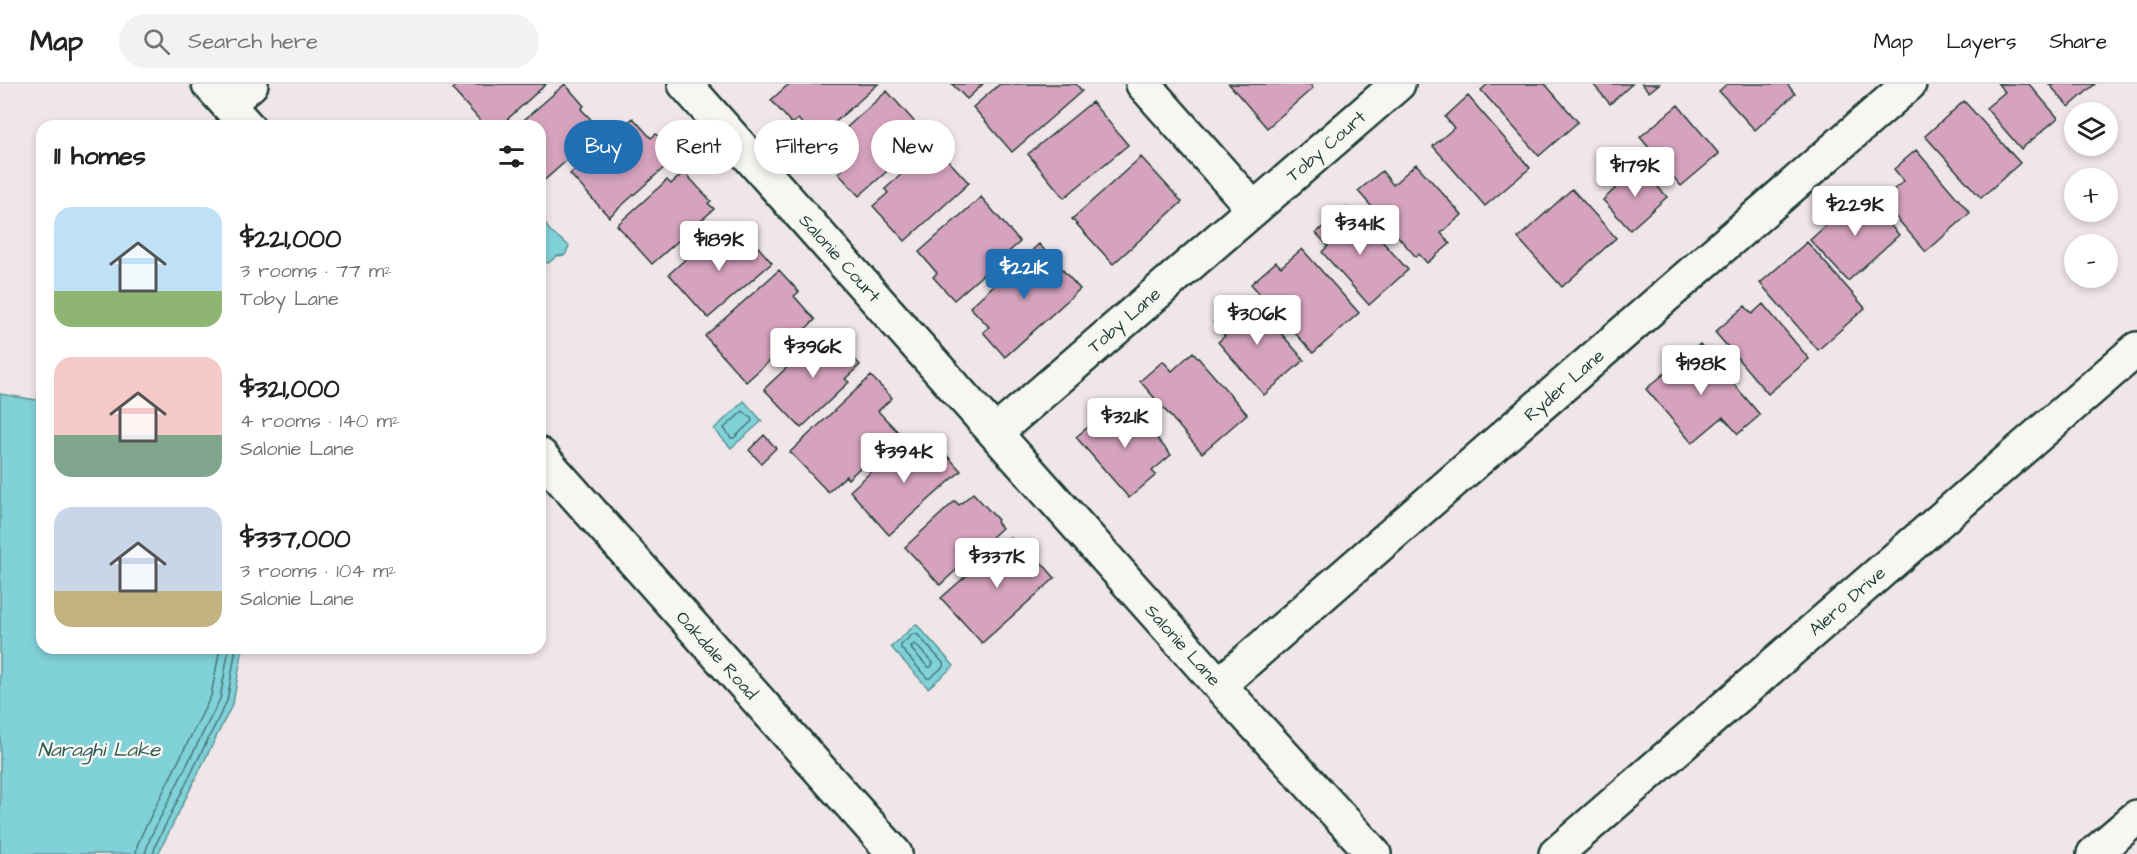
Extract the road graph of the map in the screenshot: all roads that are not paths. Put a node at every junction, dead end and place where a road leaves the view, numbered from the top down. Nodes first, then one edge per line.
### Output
1 (685, 84) edge
2 (1143, 84) edge
3 (1398, 84) edge
4 (1909, 84) edge
5 (1253, 208) junction
6 (2137, 349) edge
7 (995, 433) junction
8 (546, 462) edge
9 (1219, 685) junction
10 (2137, 817) edge
11 (895, 854) edge
12 (1374, 854) edge
13 (1556, 854) edge
14 (2094, 854) edge

1 - 7 street, Salonie Court
2 - 5 street
3 - 5 street, Toby Court
4 - 9 street, Ryder Lane
5 - 7 street, Toby Lane
6 - 13 street, Alero Drive
7 - 9 street, Salonie Lane
8 - 11 street, Oakdale Road
9 - 12 street, Salonie Lane
10 - 14 street

